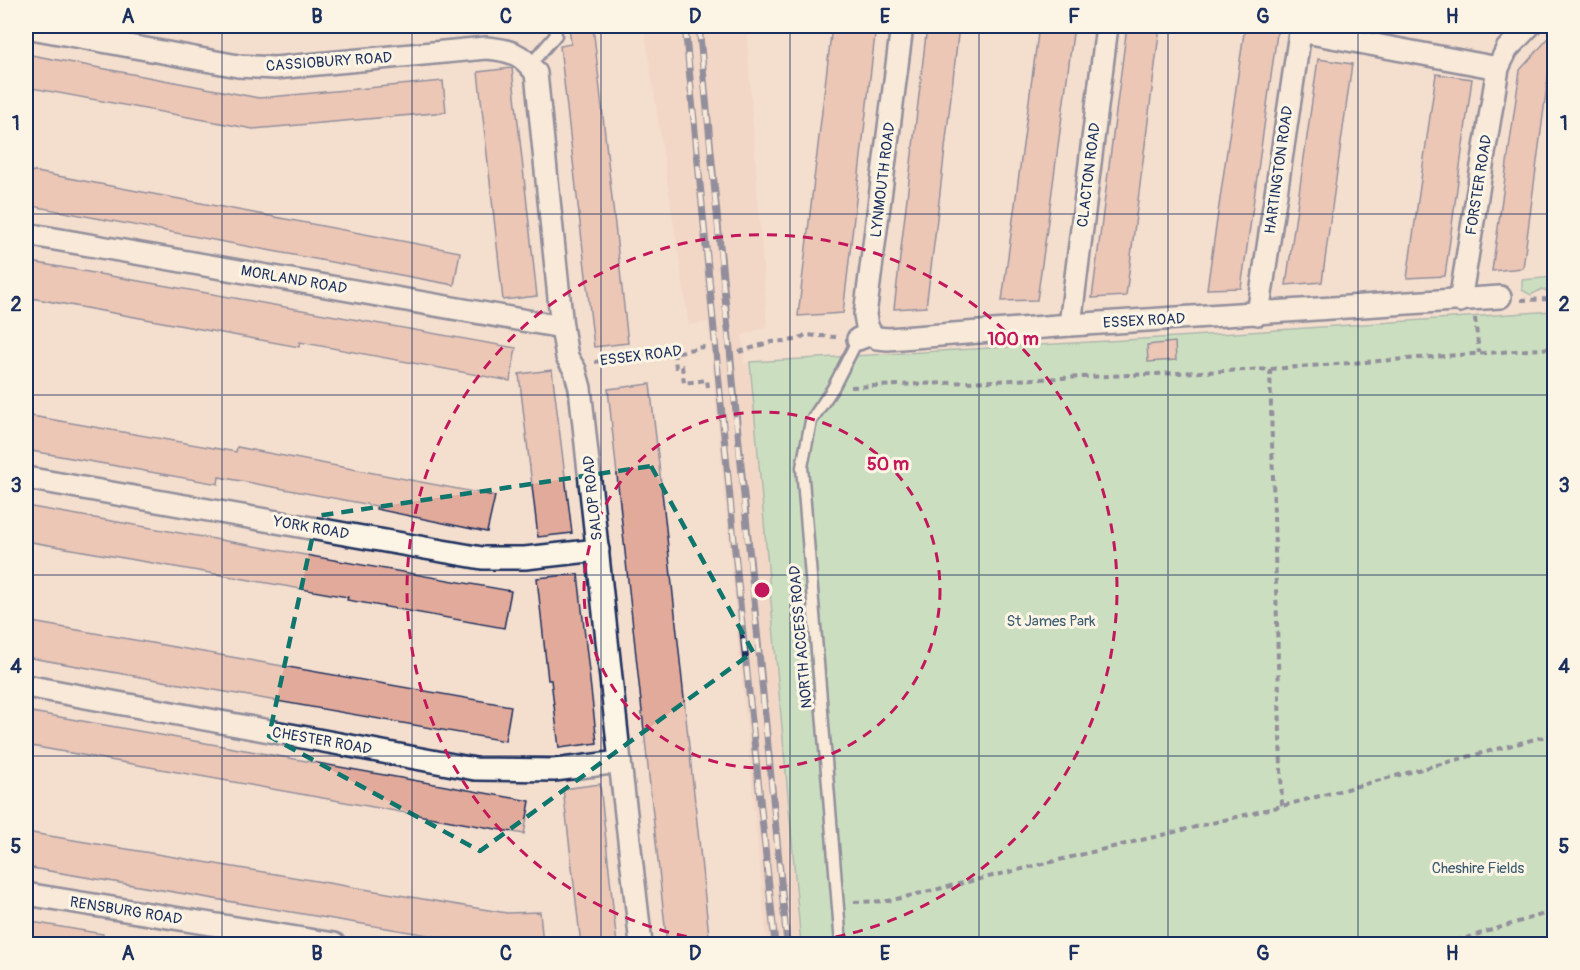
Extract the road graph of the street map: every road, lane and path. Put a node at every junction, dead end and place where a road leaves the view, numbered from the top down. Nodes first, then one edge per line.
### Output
1 (555, 26) edge
2 (902, 26) edge
3 (1107, 26) edge
4 (1529, 26) edge
5 (26, 27) edge
6 (1300, 28) edge
7 (527, 61) junction
8 (1498, 68) junction
9 (26, 234) edge
10 (1500, 297) joint
11 (1554, 299) edge
12 (1468, 300) junction
13 (1258, 314) junction
14 (1070, 325) junction
15 (562, 327) junction
16 (865, 337) junction
17 (708, 347) dead end
18 (1554, 348) edge
19 (674, 352) junction
20 (739, 352) dead end
21 (1479, 353) junction
22 (1270, 369) junction
23 (575, 370) junction
24 (708, 387) dead end
25 (833, 388) junction
26 (26, 478) edge
27 (598, 550) junction
28 (26, 686) edge
29 (1554, 734) edge
30 (620, 762) junction
31 (1282, 806) junction
32 (26, 894) edge
33 (839, 907) junction
34 (1554, 911) edge
35 (334, 945) edge
36 (641, 945) edge
37 (841, 945) edge
38 (1446, 945) edge

1 - 7 lane
2 - 16 street, LYNMOUTH ROAD
3 - 14 street, CLACTON ROAD
4 - 8 street, FORSTER ROAD
5 - 7 street, CASSIOBURY ROAD
6 - 8 street
6 - 13 street, HARTINGTON ROAD
7 - 15 street, SALOP ROAD
8 - 12 street, FORSTER ROAD
9 - 15 street, MORLAND ROAD
10 - 11 path
10 - 12 street, ESSEX ROAD
12 - 13 street, ESSEX ROAD
12 - 21 path
13 - 14 street, ESSEX ROAD
14 - 16 street, ESSEX ROAD
15 - 23 street, SALOP ROAD
16 - 20 path
16 - 25 lane, NORTH ACCESS ROAD
17 - 19 path, ESSEX ROAD
18 - 21 path
19 - 23 path, ESSEX ROAD
19 - 24 path
21 - 22 path
22 - 25 path
22 - 31 path
23 - 27 street, SALOP ROAD
25 - 33 lane, NORTH ACCESS ROAD
26 - 27 street, YORK ROAD
27 - 30 street, SALOP ROAD
28 - 30 street, CHESTER ROAD
29 - 31 path
30 - 36 street, SALOP ROAD
31 - 33 path
32 - 35 street, RENSBURG ROAD
33 - 37 lane, NORTH ACCESS ROAD
34 - 38 path

